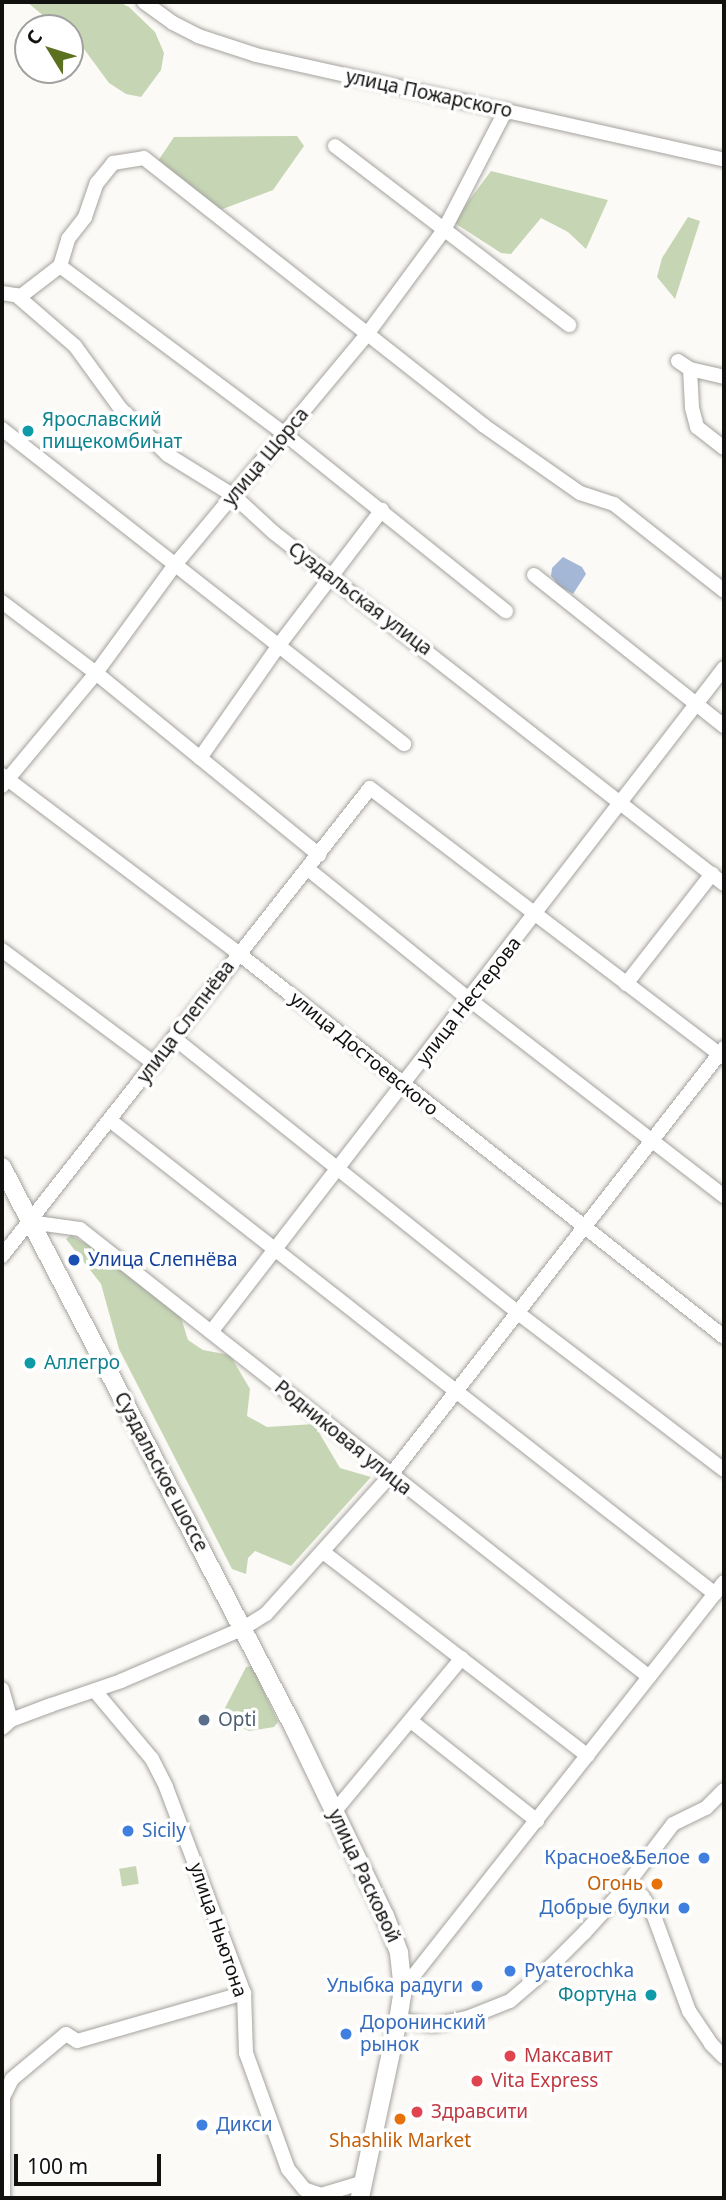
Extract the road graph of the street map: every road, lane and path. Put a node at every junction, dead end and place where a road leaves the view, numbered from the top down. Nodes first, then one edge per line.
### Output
1 (144, 2) edge
2 (506, 110) junction
3 (335, 146) dead end
4 (724, 160) edge
5 (444, 230) junction
6 (60, 266) junction
7 (9, 294) edge
8 (569, 326) dead end
9 (368, 333) junction
10 (724, 377) edge
11 (2, 429) edge
12 (286, 435) junction
13 (724, 448) edge
14 (234, 496) junction
15 (382, 510) junction
16 (174, 566) junction
17 (534, 575) dead end
18 (331, 576) junction
19 (724, 591) edge
20 (2, 602) edge
21 (506, 611) dead end
22 (279, 645) junction
23 (724, 668) edge
24 (96, 673) junction
25 (696, 704) junction
26 (724, 726) edge
27 (404, 744) dead end
28 (200, 758) junction
29 (3, 780) edge
30 (621, 802) junction
31 (319, 855) junction
32 (308, 869) junction
33 (712, 874) junction
34 (724, 884) edge
35 (536, 915) junction
36 (2, 950) edge
37 (238, 953) junction
38 (626, 984) junction
39 (470, 1000) junction
40 (174, 1038) junction
41 (723, 1054) edge
42 (155, 1063) junction
43 (403, 1087) junction
44 (111, 1121) junction
45 (654, 1140) junction
46 (2, 1167) edge
47 (339, 1169) junction
48 (724, 1196) edge
49 (29, 1222) junction
50 (584, 1227) junction
51 (275, 1250) junction
52 (2, 1256) edge
53 (518, 1313) junction
54 (211, 1332) junction
55 (724, 1337) edge
56 (459, 1390) junction
57 (724, 1470) edge
58 (390, 1476) junction
59 (323, 1552) junction
60 (724, 1582) edge
61 (715, 1594) junction
62 (242, 1629) junction
63 (462, 1658) junction
64 (649, 1677) junction
65 (2, 1689) edge
66 (95, 1691) junction
67 (411, 1721) junction
68 (6, 1724) edge
69 (588, 1756) junction
70 (724, 1790) edge
71 (334, 1812) junction
72 (537, 1821) junction
73 (622, 1891) junction
74 (403, 1989) junction
75 (244, 1993) junction
76 (398, 2020) junction
77 (724, 2057) edge
78 (362, 2190) edge
79 (4, 2198) edge

1 - 2 street, улица Пожарского
2 - 4 street, улица Пожарского
2 - 5 street, улица Щорса
3 - 5 street
5 - 8 street
5 - 9 street, улица Щорса
6 - 7 street
6 - 9 street
6 - 12 street
7 - 14 street, Суздальская улица
9 - 12 street, улица Щорса
9 - 19 street
10 - 13 street
11 - 16 street
12 - 14 street, улица Щорса
12 - 15 street
14 - 16 street, улица Щорса
14 - 18 street, Суздальская улица
15 - 18 street
15 - 21 street
16 - 22 street
16 - 24 street, улица Щорса
17 - 25 street
18 - 22 street
18 - 30 street, Суздальская улица
20 - 24 street
22 - 27 street
22 - 28 street
23 - 25 street, улица Нестерова
24 - 28 street
24 - 29 street, улица Щорса
25 - 26 street
25 - 30 street, улица Нестерова
28 - 31 street
29 - 37 street, улица Достоевского
30 - 33 street, Суздальская улица
30 - 35 street, улица Нестерова
31 - 32 street, улица Слепнёва
31 - 35 street, улица Слепнёва
32 - 37 street, улица Слепнёва
32 - 39 street
33 - 34 street, Суздальская улица
33 - 38 street
35 - 38 street
35 - 39 street, улица Нестерова
36 - 42 street
37 - 40 street, улица Слепнёва
37 - 43 street, улица Достоевского
38 - 41 street
39 - 43 street, улица Нестерова
39 - 45 street
40 - 42 street, улица Слепнёва
40 - 47 street
41 - 45 street
42 - 44 street, улица Слепнёва
43 - 47 street, улица Нестерова
43 - 50 street, улица Достоевского
44 - 49 street, улица Слепнёва
44 - 51 street
45 - 48 street
45 - 50 street
46 - 49 main road, Суздальское шоссе
47 - 51 street, улица Нестерова
47 - 53 street
49 - 52 street, улица Слепнёва
49 - 54 street, Родниковая улица
49 - 62 main road, Суздальское шоссе
50 - 53 street
50 - 55 street, улица Достоевского
51 - 54 street, улица Нестерова
51 - 56 street
53 - 56 street
53 - 57 street
54 - 58 street, Родниковая улица
56 - 58 street
56 - 61 street
58 - 59 street
58 - 64 street, Родниковая улица
59 - 62 street
59 - 63 street
60 - 61 street
61 - 64 street
62 - 66 street
62 - 71 main road, улица Расковой
63 - 67 street
63 - 69 street
64 - 69 street
65 - 68 street
66 - 68 street
66 - 75 street, улица Ньютона
67 - 71 street
67 - 72 street
69 - 72 street
70 - 73 street
71 - 74 main road, улица Расковой
72 - 74 street
73 - 76 street
73 - 77 street
74 - 76 main road, улица Расковой
75 - 78 street, улица Ньютона
75 - 79 street
76 - 78 main road, улица Расковой

